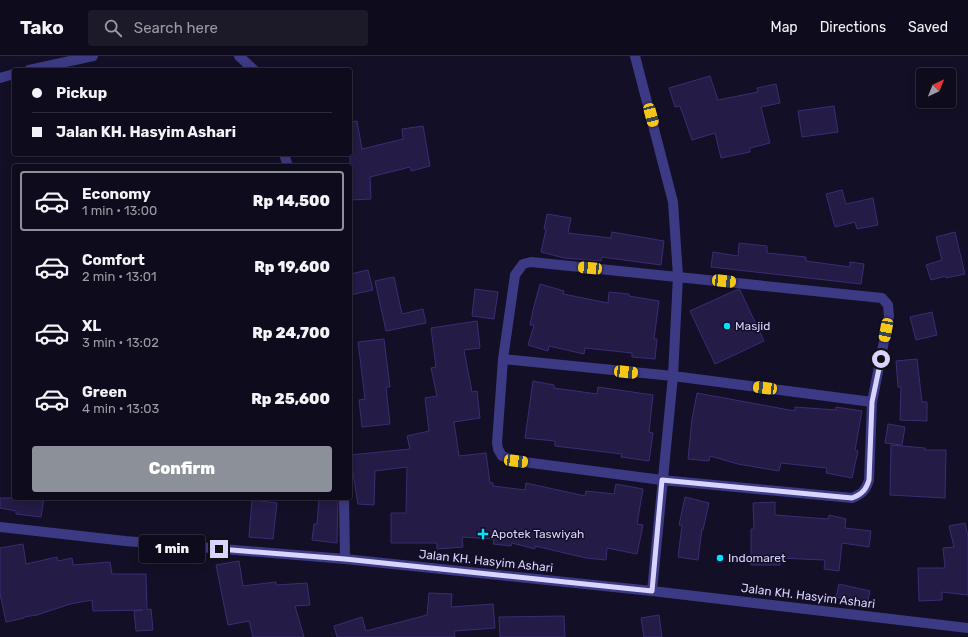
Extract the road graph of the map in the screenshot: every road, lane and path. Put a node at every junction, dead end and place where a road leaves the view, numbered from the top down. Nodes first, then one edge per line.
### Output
1 (93, 56) edge
2 (241, 56) edge
3 (635, 56) edge
4 (38, 68) edge
5 (252, 68) edge
6 (12, 75) edge
7 (0, 78) edge
8 (678, 276) junction
9 (503, 359) junction
10 (673, 376) junction
11 (872, 402) junction
12 (662, 480) junction
13 (344, 500) edge
14 (0, 527) edge
15 (345, 559) junction
16 (652, 591) junction
17 (968, 628) edge

1 - 4 street
2 - 5 street
3 - 8 street
6 - 7 street
8 - 9 street
8 - 10 street
8 - 11 street
9 - 10 street
9 - 12 street
10 - 11 street
10 - 12 street
11 - 12 street
12 - 16 street
13 - 15 street
14 - 15 street, Jalan KH. Hasyim Ashari
15 - 16 street, Jalan KH. Hasyim Ashari
16 - 17 street, Jalan KH. Hasyim Ashari

